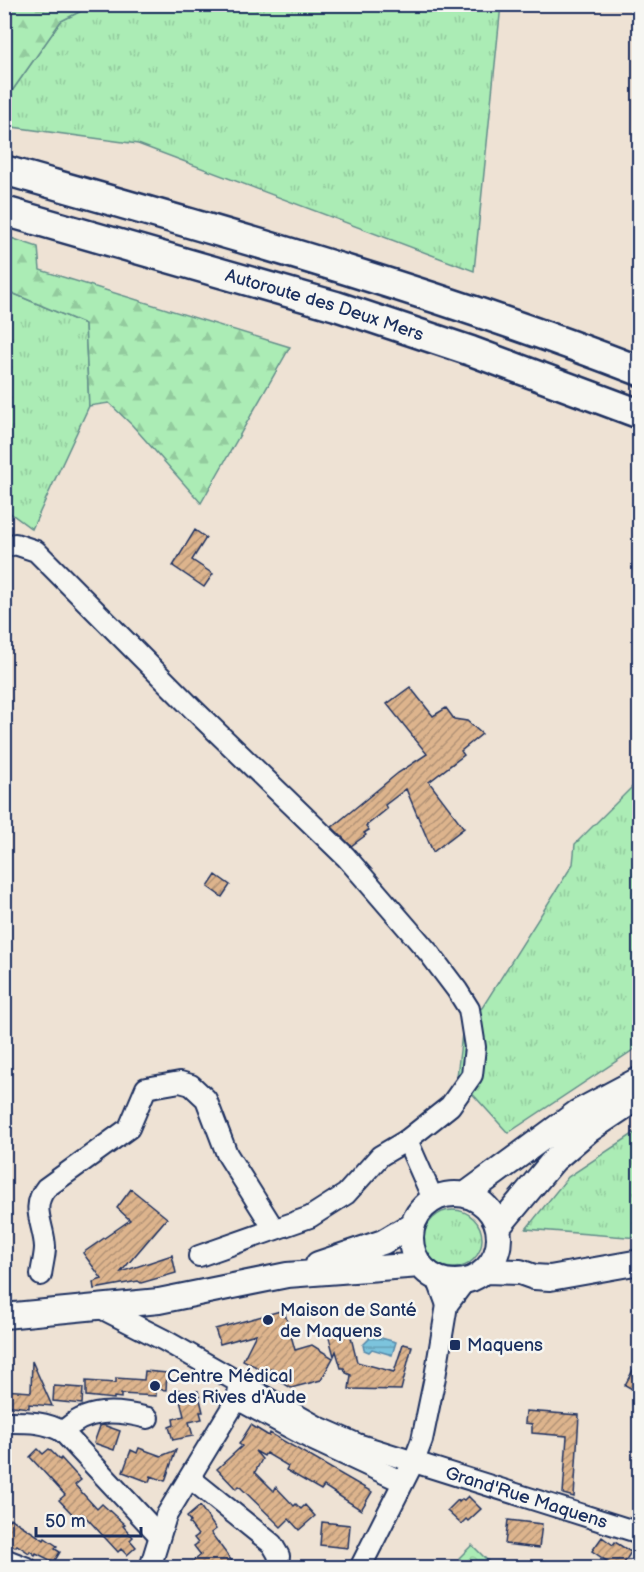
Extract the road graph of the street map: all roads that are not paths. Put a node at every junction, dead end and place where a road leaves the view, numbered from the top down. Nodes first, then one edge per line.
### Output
1 (4, 170) edge
2 (4, 212) edge
3 (639, 371) edge
4 (639, 414) edge
5 (4, 547) edge
6 (639, 1079) edge
7 (639, 1096) edge
8 (407, 1140) junction
9 (465, 1195) junction
10 (433, 1199) junction
11 (412, 1225) junction
12 (274, 1230) junction
13 (499, 1234) junction
14 (199, 1256) dead end
15 (639, 1262) edge
16 (428, 1272) junction
17 (520, 1272) junction
18 (41, 1275) dead end
19 (287, 1275) junction
20 (475, 1276) junction
21 (447, 1305) junction
22 (99, 1307) junction
23 (14, 1315) edge
24 (239, 1391) junction
25 (148, 1418) dead end
26 (4, 1422) edge
27 (63, 1432) junction
28 (414, 1461) junction
29 (190, 1478) junction
30 (403, 1482) junction
31 (639, 1533) edge
32 (159, 1535) junction
33 (4, 1559) edge
34 (278, 1566) edge
35 (27, 1568) edge
36 (150, 1568) edge
37 (360, 1568) edge

1 - 3 highway
2 - 4 highway, Autoroute des Deux Mers
5 - 8 street
6 - 9 main road
7 - 13 main road
8 - 10 street
8 - 12 street
9 - 10 main road
9 - 13 main road
10 - 11 main road
11 - 16 main road
11 - 19 main road
12 - 14 street
12 - 18 street
13 - 17 main road
13 - 20 main road
15 - 17 main road
16 - 19 main road
16 - 20 main road
16 - 21 street
17 - 20 main road
19 - 22 main road
20 - 21 street
21 - 28 street
22 - 23 main road
22 - 24 street
24 - 28 street, Grand'Rue Maquens
24 - 29 street
24 - 30 street
25 - 27 street
26 - 27 street
27 - 32 street
28 - 30 street
28 - 31 street, Grand'Rue Maquens
29 - 32 street
29 - 34 street
30 - 37 street
32 - 36 street
33 - 35 street

